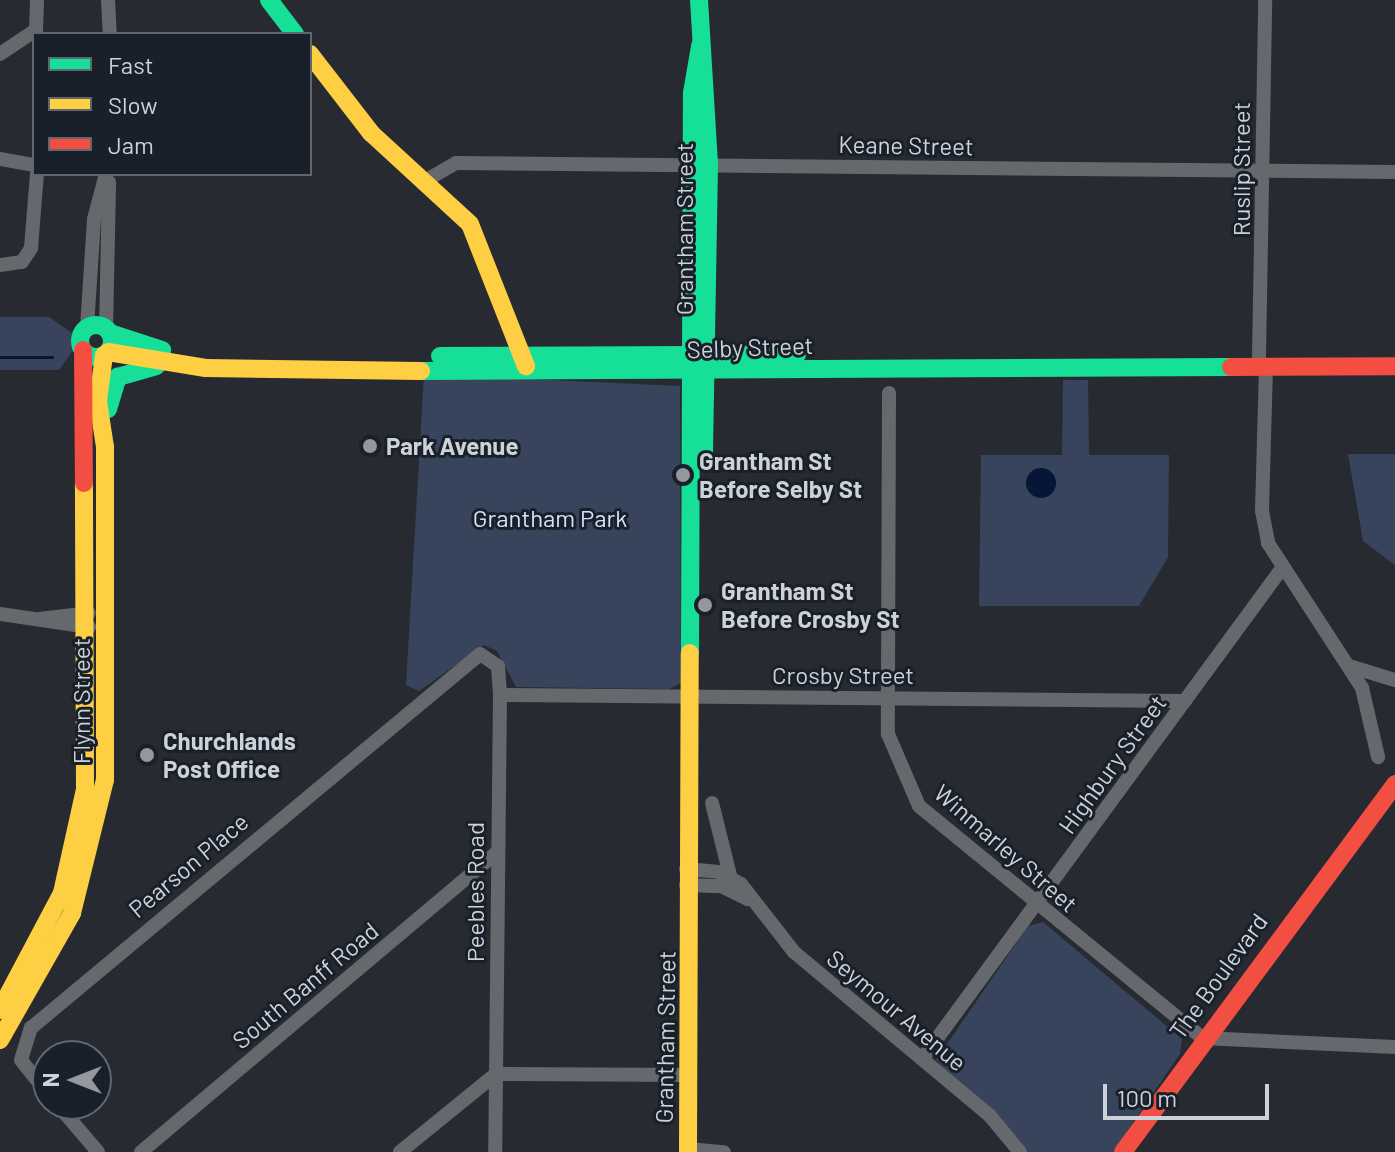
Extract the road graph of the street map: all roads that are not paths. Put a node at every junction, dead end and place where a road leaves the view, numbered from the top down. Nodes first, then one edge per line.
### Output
1 (37, 0) edge
2 (108, 0) edge
3 (269, 0) edge
4 (699, 0) edge
5 (1265, 0) edge
6 (33, 32) edge
7 (110, 32) edge
8 (293, 32) edge
9 (32, 33) edge
10 (0, 54) edge
11 (312, 57) edge
12 (0, 159) edge
13 (32, 165) edge
14 (700, 165) junction
15 (1262, 171) junction
16 (1395, 172) edge
17 (37, 176) edge
18 (106, 176) edge
19 (423, 182) junction
20 (0, 265) edge
21 (103, 339) junction
22 (1262, 357) junction
23 (1395, 357) edge
24 (699, 363) junction
25 (526, 364) junction
26 (169, 366) junction
27 (1395, 366) edge
28 (889, 393) dead end
29 (105, 447) junction
30 (1280, 571) junction
31 (0, 614) edge
32 (85, 620) junction
33 (105, 620) junction
34 (470, 658) joint
35 (1349, 666) junction
36 (1395, 680) edge
37 (500, 695) junction
38 (692, 696) junction
39 (887, 697) junction
40 (1185, 701) junction
41 (106, 716) junction
42 (85, 752) junction
43 (1378, 757) dead end
44 (1393, 780) edge
45 (712, 803) dead end
46 (497, 852) junction
47 (730, 875) junction
48 (691, 878) junction
49 (749, 899) junction
50 (1037, 905) junction
51 (0, 1010) edge
52 (5, 1034) edge
53 (1202, 1038) junction
54 (1395, 1047) edge
55 (922, 1059) junction
56 (32, 1071) edge
57 (496, 1074) junction
58 (689, 1075) junction
59 (71, 1120) edge
60 (688, 1150) edge
61 (98, 1152) edge
62 (141, 1152) edge
63 (400, 1152) edge
64 (495, 1152) edge
65 (724, 1152) edge
66 (1020, 1152) edge
67 (1123, 1152) edge

1 - 6 street
2 - 7 street
3 - 8 main road
4 - 14 main road, Grantham Street
5 - 15 street, Ruslip Street
9 - 10 street
11 - 19 main road
12 - 13 street
14 - 15 street, Keane Street
14 - 19 street, Keane Street
14 - 24 main road, Grantham Street
15 - 16 street, Keane Street
15 - 22 street, Ruslip Street
17 - 20 street
18 - 21 street, Flynn Street
19 - 25 main road
21 - 25 main road, Selby Street
21 - 26 main road, Selby Street
21 - 29 main road, Flynn Street
21 - 32 main road, Flynn Street
22 - 23 main road, Selby Street
22 - 24 main road, Selby Street
22 - 27 main road, Selby Street
22 - 30 street, Ruslip Street
24 - 25 main road, Selby Street
24 - 38 main road, Grantham Street
25 - 26 main road, Selby Street
26 - 29 main road
28 - 39 street, Winmarley Street
29 - 33 main road, Flynn Street
30 - 35 street, Ruslip Street
30 - 40 street, Highbury Street
31 - 32 street
32 - 33 street
32 - 42 main road, Flynn Street
33 - 41 main road, Flynn Street
34 - 37 street, Peebles Road
34 - 56 street, Pearson Place
35 - 36 street
35 - 43 street, Ruslip Street
37 - 38 street, Crosby Street
37 - 46 street, Peebles Road
38 - 39 street, Crosby Street
38 - 48 main road, Grantham Street
39 - 40 street, Crosby Street
39 - 50 street, Winmarley Street
40 - 50 street, Highbury Street
41 - 42 main road
41 - 52 main road, Flynn Street
42 - 51 main road, Flynn Street
44 - 53 main road, The Boulevard
45 - 47 street, Seymour Avenue
46 - 57 street, Peebles Road
46 - 62 street, South Banff Road
47 - 48 street
47 - 49 street, Seymour Avenue
48 - 49 street, Seymour Avenue
48 - 58 main road, Grantham Street
49 - 55 street, Seymour Avenue
50 - 53 street, Winmarley Street
50 - 55 street, Highbury Street
53 - 54 street
53 - 67 main road, The Boulevard
55 - 66 street, Seymour Avenue
57 - 58 street
57 - 63 street
57 - 64 street, Peebles Road
58 - 60 main road, Grantham Street
59 - 61 street
60 - 65 street

